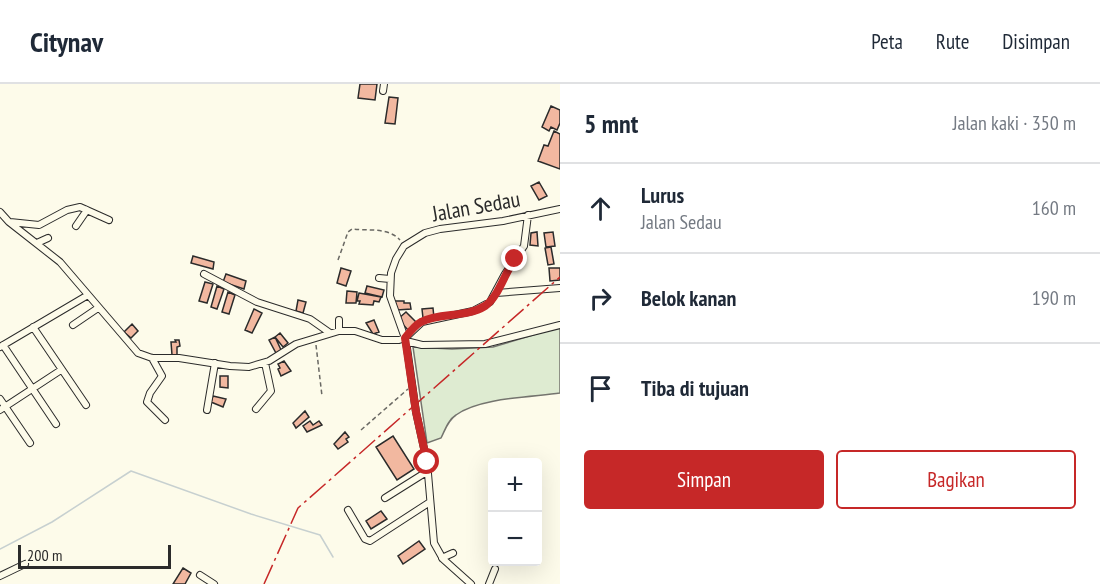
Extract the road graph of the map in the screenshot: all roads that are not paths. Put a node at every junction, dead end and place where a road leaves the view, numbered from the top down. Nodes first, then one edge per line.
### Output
1 (87, 210) junction
2 (560, 210) edge
3 (0, 212) edge
4 (528, 215) junction
5 (109, 220) dead end
6 (9, 222) junction
7 (76, 226) dead end
8 (48, 238) dead end
9 (37, 243) junction
10 (204, 274) dead end
11 (379, 278) dead end
12 (390, 279) junction
13 (560, 288) edge
14 (496, 293) junction
15 (88, 295) junction
16 (98, 308) junction
17 (339, 320) dead end
18 (357, 323) dead end
19 (73, 325) dead end
20 (560, 326) edge
21 (33, 327) junction
22 (339, 331) junction
23 (355, 331) junction
24 (330, 333) junction
25 (405, 339) junction
26 (2, 346) edge
27 (152, 358) junction
28 (215, 363) junction
29 (265, 363) junction
30 (61, 370) junction
31 (33, 389) junction
32 (0, 399) edge
33 (86, 405) dead end
34 (3, 409) edge
35 (256, 409) dead end
36 (207, 410) dead end
37 (165, 420) dead end
38 (56, 424) dead end
39 (30, 444) dead end
40 (428, 471) junction
41 (385, 498) dead end
42 (430, 502) junction
43 (348, 510) dead end
44 (453, 553) dead end
45 (442, 558) junction
46 (26, 564) dead end
47 (495, 569) dead end
48 (200, 575) dead end
49 (0, 576) edge
50 (214, 584) edge
51 (471, 584) edge
52 (489, 584) edge

1 - 5 street
1 - 6 street
1 - 7 street
2 - 4 street, Jalan Sedau
3 - 6 street
4 - 12 street, Jalan Sedau
4 - 14 street
6 - 9 street
8 - 9 street
9 - 15 street
10 - 24 street
11 - 12 street
12 - 25 street
13 - 14 street
14 - 25 street
15 - 16 street
15 - 21 street
16 - 19 street
16 - 27 street
17 - 22 street
18 - 23 street
20 - 25 street
21 - 26 street
21 - 30 street
22 - 23 street
22 - 24 street
23 - 25 street
24 - 29 street
25 - 40 street
26 - 31 street
27 - 28 street
27 - 37 street
28 - 29 street
28 - 36 street
29 - 35 street
30 - 31 street
30 - 33 street
31 - 34 street
31 - 38 street
32 - 34 street
34 - 39 street
40 - 41 street
40 - 42 street
42 - 43 street
42 - 45 street
44 - 45 street
45 - 51 street
46 - 49 street
47 - 52 street
48 - 50 street

